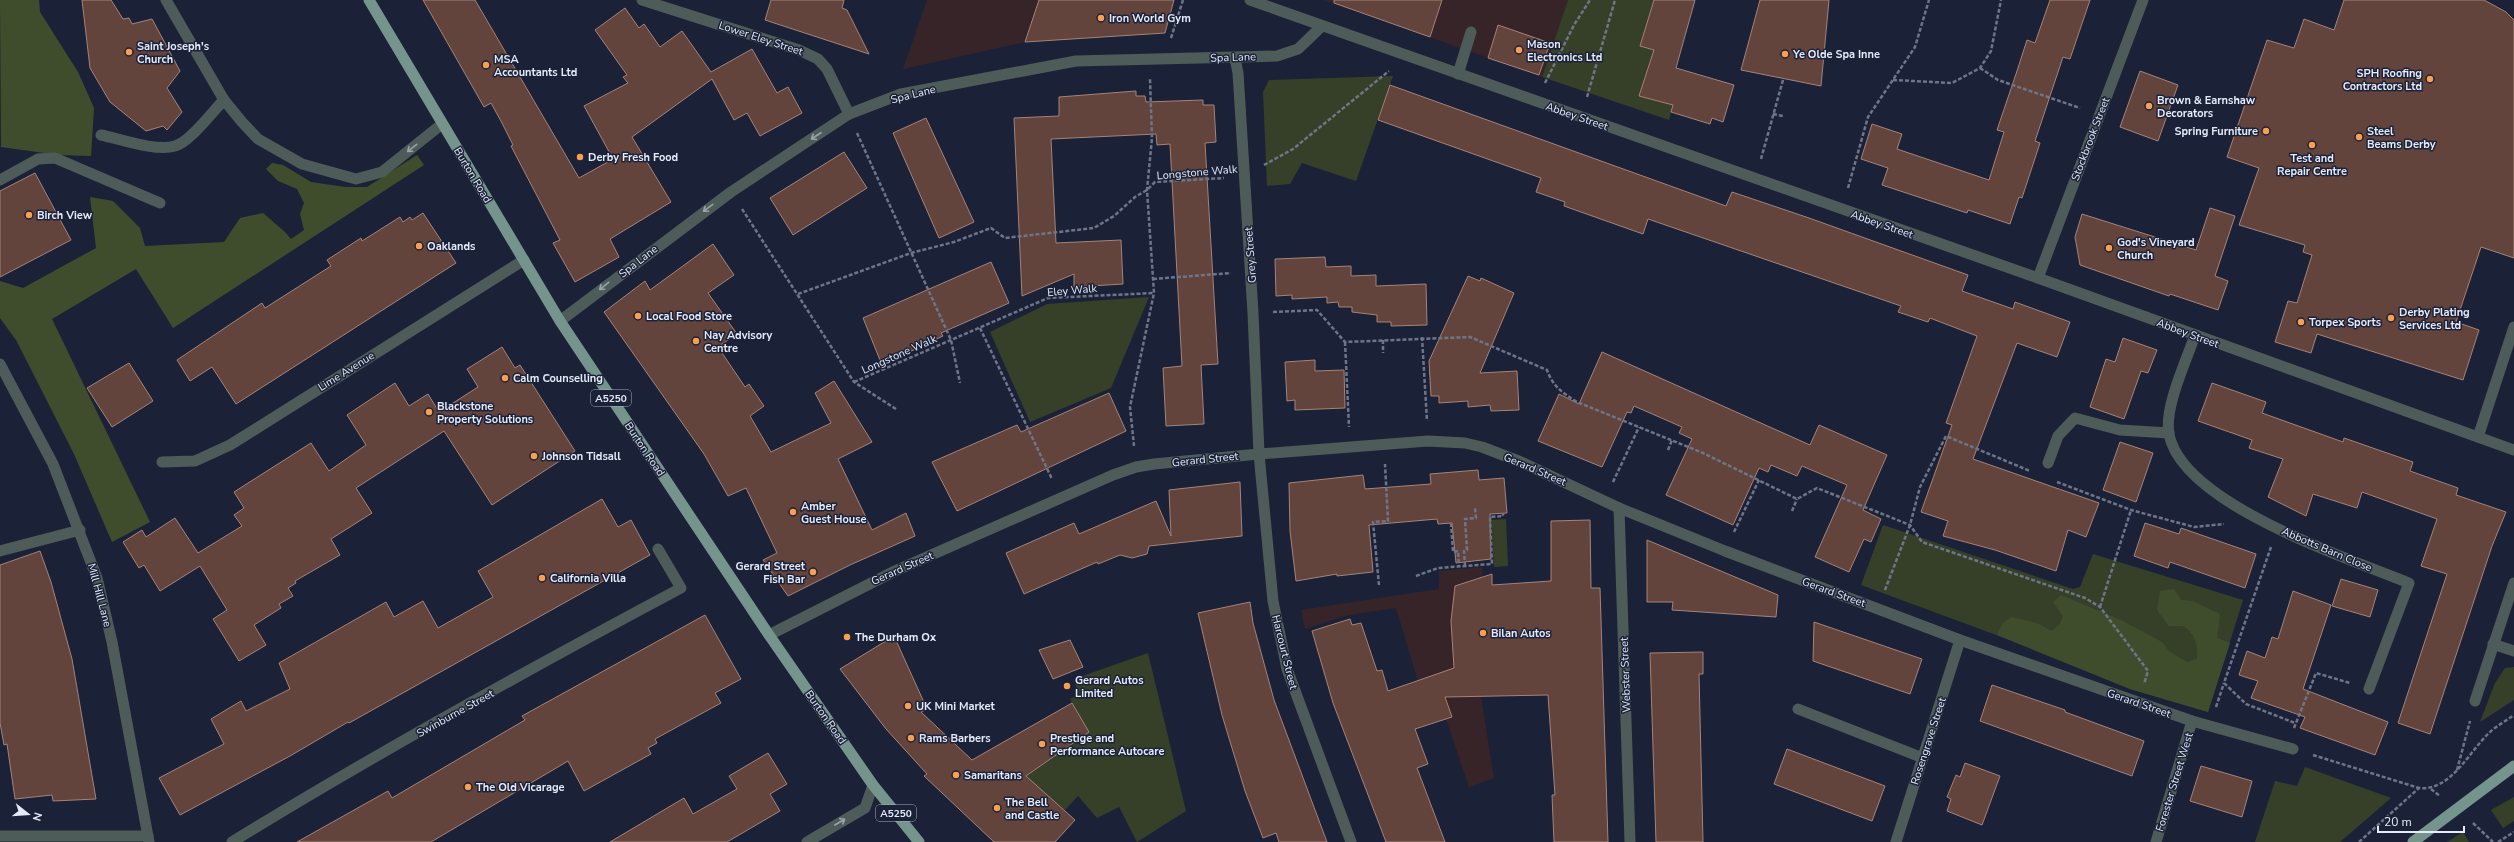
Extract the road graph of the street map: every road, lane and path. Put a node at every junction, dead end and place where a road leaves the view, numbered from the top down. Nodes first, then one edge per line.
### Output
1 (166, 0) edge
2 (369, 0) edge
3 (642, 0) edge
4 (1183, 0) edge
5 (1250, 0) edge
6 (1590, 0) edge
7 (1615, 0) edge
8 (1929, 0) edge
9 (2001, 0) edge
10 (2143, 0) edge
11 (1322, 26) junction
12 (1471, 32) dead end
13 (1408, 56) junction
14 (1235, 58) junction
15 (1165, 59) junction
16 (1150, 60) junction
17 (1980, 68) junction
18 (1458, 74) junction
19 (1783, 80) dead end
20 (1893, 80) junction
21 (224, 100) junction
22 (1535, 101) junction
23 (849, 114) junction
24 (1773, 114) junction
25 (2100, 115) junction
26 (1783, 116) dead end
27 (1581, 117) junction
28 (442, 124) junction
29 (101, 135) dead end
30 (1245, 176) junction
31 (1756, 179) junction
32 (0, 180) edge
33 (1147, 190) junction
34 (731, 192) junction
35 (160, 203) dead end
36 (1842, 210) junction
37 (911, 253) junction
38 (524, 260) junction
39 (1251, 271) junction
40 (2038, 278) junction
41 (1153, 279) junction
42 (1154, 293) junction
43 (798, 294) junction
44 (1253, 313) junction
45 (560, 321) junction
46 (2514, 327) edge
47 (980, 328) junction
48 (2195, 335) junction
49 (1422, 337) junction
50 (951, 340) junction
51 (1383, 340) junction
52 (1346, 342) junction
53 (1383, 353) dead end
54 (0, 364) edge
55 (854, 382) junction
56 (960, 383) dead end
57 (896, 409) dead end
58 (1639, 427) junction
59 (2169, 433) junction
60 (2478, 437) junction
61 (1672, 440) junction
62 (1428, 441) junction
63 (1384, 446) junction
64 (1350, 448) junction
65 (1668, 450) dead end
66 (2514, 450) edge
67 (1259, 454) junction
68 (162, 462) dead end
69 (2048, 463) dead end
70 (1136, 467) junction
71 (2037, 474) dead end
72 (2051, 479) dead end
73 (1760, 480) junction
74 (1061, 499) junction
75 (1797, 499) junction
76 (1605, 501) junction
77 (1475, 508) dead end
78 (1619, 508) junction
79 (2131, 510) junction
80 (1792, 511) dead end
81 (1503, 514) dead end
82 (2258, 520) junction
83 (1450, 523) dead end
84 (1910, 525) junction
85 (2278, 528) junction
86 (80, 530) junction
87 (658, 550) dead end
88 (0, 551) edge
89 (1725, 551) junction
90 (1459, 566) junction
91 (1465, 566) junction
92 (1416, 576) dead end
93 (2514, 584) edge
94 (1379, 585) dead end
95 (2100, 607) junction
96 (1878, 608) junction
97 (769, 635) junction
98 (1960, 640) junction
99 (2493, 644) junction
100 (2514, 651) edge
101 (2369, 689) joint
102 (2475, 701) joint
103 (2138, 703) junction
104 (1798, 709) dead end
105 (2514, 715) edge
106 (2192, 721) junction
107 (2296, 723) junction
108 (2291, 748) junction
109 (1923, 758) junction
110 (2514, 766) edge
111 (2456, 772) junction
112 (872, 785) junction
113 (2419, 788) junction
114 (2514, 832) edge
115 (0, 836) edge
116 (148, 839) edge
117 (232, 842) edge
118 (806, 842) edge
119 (919, 842) edge
120 (1351, 842) edge
121 (1630, 842) edge
122 (1896, 842) edge
123 (2156, 842) edge
124 (2359, 842) edge
125 (2413, 842) edge
126 (2498, 842) edge

1 - 21 street
2 - 28 main road, Burton Road / A5250
3 - 23 street, Lower Eley Street
4 - 15 path
5 - 11 street, Abbey Street
6 - 22 path
7 - 27 path
8 - 20 path
9 - 17 path
10 - 25 street, Stockbrook Street
11 - 13 street, Abbey Street
11 - 14 street, Spa Lane
12 - 18 street
13 - 18 street, Abbey Street
13 - 30 path
14 - 15 street, Spa Lane
14 - 30 street, Grey Street
15 - 16 street, Spa Lane
16 - 23 street, Spa Lane
16 - 33 path
17 - 20 path
17 - 25 path
18 - 22 street, Abbey Street
19 - 24 path
20 - 36 path
28 -> 21 street
21 - 29 street
22 - 27 street, Abbey Street
23 -> 34 street, Spa Lane
23 - 37 path, Longstone Walk
24 - 26 path
24 - 31 path
25 - 40 street, Stockbrook Street
27 - 31 street, Abbey Street
28 - 38 main road, Burton Road / A5250
30 - 33 path, Longstone Walk
30 - 39 street, Grey Street
31 - 36 street, Abbey Street
32 - 35 street
33 - 37 path, Longstone Walk
33 - 41 path
34 - 43 path
34 -> 45 street, Spa Lane
36 - 40 street, Abbey Street
37 - 43 path, Longstone Walk
37 - 50 path, Longstone Walk
38 - 45 main road, Burton Road / A5250
38 - 68 street, Lime Avenue
39 - 41 path
39 - 44 street, Grey Street
40 - 48 street, Abbey Street
41 - 42 path
42 - 47 path, Eley Walk
42 - 70 path
43 - 55 path
44 - 52 path
44 - 67 street, Grey Street
45 - 97 main road, Burton Road / A5250
46 - 60 street
47 - 50 path, Eley Walk
47 - 74 path
48 - 59 street, Abbotts Barn Close
48 - 60 street, Abbey Street
49 - 51 path
49 - 58 path
49 - 62 path
50 - 55 path, Longstone Walk
50 - 56 path
51 - 52 path
51 - 53 path
52 - 64 path
54 - 86 street, Mill Hill Lane
55 - 57 path
58 - 61 path
58 - 76 path
59 - 69 street
59 - 82 street, Abbotts Barn Close
60 - 66 street, Abbey Street
61 - 65 path
61 - 73 path
62 - 63 street, Gerard Street
62 - 76 street, Gerard Street
63 - 64 street, Gerard Street
63 - 94 path
64 - 67 street, Gerard Street
67 - 70 street, Gerard Street
67 - 120 street, Harcourt Street
70 - 74 street, Gerard Street
71 - 84 path
72 - 79 path
73 - 75 path
73 - 89 path
74 - 97 street, Gerard Street
75 - 80 path
75 - 84 path
76 - 78 street, Gerard Street
77 - 91 path
78 - 89 street, Gerard Street
78 - 121 street, Webster Street
79 - 82 path
79 - 95 path
81 - 91 path
82 - 85 street, Abbotts Barn Close
83 - 90 path
84 - 95 path
84 - 96 path
85 - 101 street, Abbotts Barn Close
85 - 107 path
86 - 88 street
86 - 116 street, Mill Hill Lane
87 - 117 street, Swinburne Street
89 - 96 street, Gerard Street
90 - 91 path
90 - 92 path
93 - 99 street
95 - 103 path
96 - 98 street, Gerard Street
97 - 112 main road, Burton Road / A5250
98 - 103 street, Gerard Street
98 - 109 street, Rosengrave Street
99 - 100 street
99 - 102 street
101 - 107 path
102 - 111 path
103 - 106 street, Gerard Street
104 - 109 street
105 - 111 path
106 - 108 street, Gerard Street
106 - 123 street, Forester Street West
107 - 108 path
108 - 113 path
109 - 122 street, Rosengrave Street
110 - 125 main road
111 - 113 path
118 -> 112 street
112 - 119 main road, Burton Road / A5250
113 - 124 path
114 - 126 path
115 - 116 street

